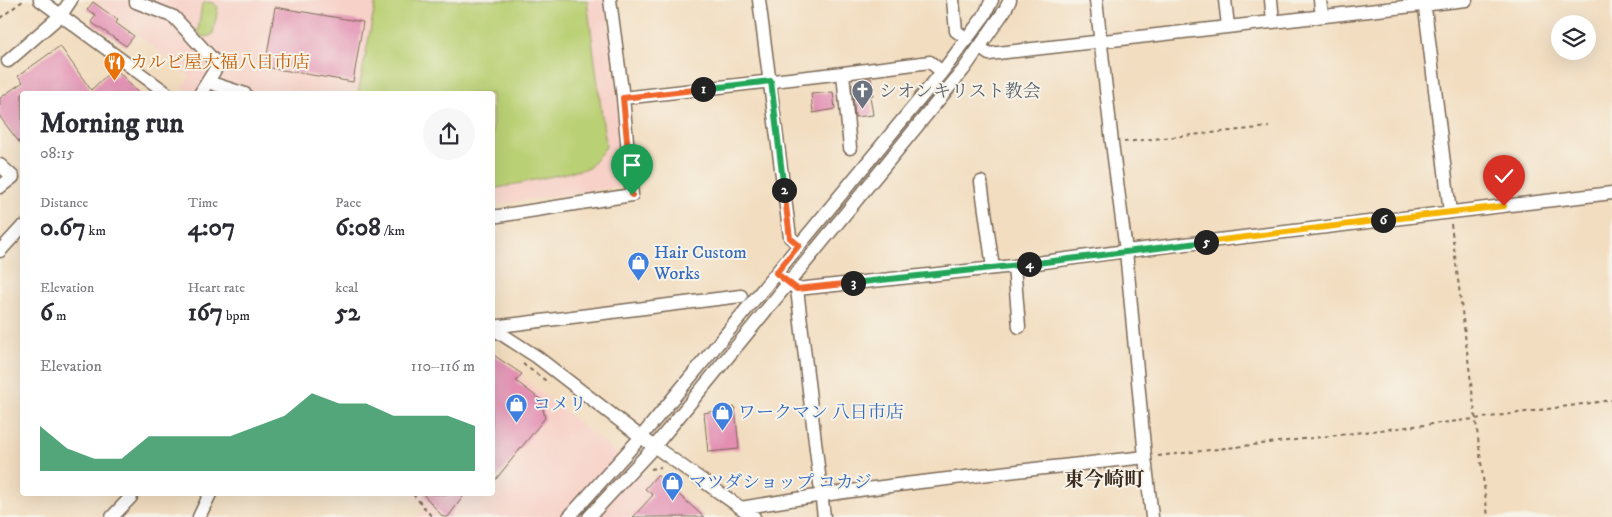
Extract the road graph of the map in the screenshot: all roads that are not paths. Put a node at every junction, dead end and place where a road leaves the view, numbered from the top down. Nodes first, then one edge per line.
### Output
1 (40, 0) edge
2 (71, 0) edge
3 (136, 0) edge
4 (610, 0) edge
5 (759, 0) edge
6 (953, 0) edge
7 (992, 0) edge
8 (1010, 0) edge
9 (1096, 0) edge
10 (1225, 0) edge
11 (1271, 0) edge
12 (1320, 0) edge
13 (1466, 0) edge
14 (1425, 3) edge
15 (1372, 5) edge
16 (60, 15) junction
17 (1322, 16) junction
18 (1273, 21) junction
19 (1228, 26) junction
20 (966, 39) junction
21 (1101, 41) junction
22 (979, 47) junction
23 (8, 61) dead end
24 (942, 72) junction
25 (843, 73) junction
26 (771, 81) junction
27 (208, 82) junction
28 (164, 91) edge
29 (202, 91) edge
30 (236, 91) edge
31 (623, 98) junction
32 (850, 148) dead end
33 (0, 165) edge
34 (982, 182) dead end
35 (0, 187) edge
36 (1612, 193) edge
37 (1450, 212) junction
38 (495, 217) edge
39 (20, 229) edge
40 (799, 245) junction
41 (0, 251) edge
42 (1126, 251) junction
43 (1014, 266) junction
44 (993, 268) junction
45 (776, 273) junction
46 (793, 286) junction
47 (741, 296) dead end
48 (495, 328) edge
49 (1018, 328) dead end
50 (495, 330) edge
51 (640, 437) junction
52 (654, 447) junction
53 (1145, 457) junction
54 (822, 494) junction
55 (209, 496) edge
56 (131, 497) dead end
57 (741, 508) junction
58 (112, 517) edge
59 (199, 517) edge
60 (568, 517) edge
61 (589, 517) edge
62 (754, 517) edge
63 (824, 517) edge
64 (1152, 517) edge

1 - 16 street
2 - 16 street
3 - 27 street
4 - 31 street
5 - 26 street
6 - 20 street
7 - 20 street
8 - 22 street
9 - 21 street
10 - 19 street
11 - 18 street
12 - 17 street
13 - 14 street
14 - 15 street
14 - 37 street
15 - 17 street
16 - 23 street
16 - 28 street
17 - 18 street
18 - 19 street
19 - 21 street
20 - 24 street
21 - 22 street
21 - 42 street
22 - 46 street
24 - 25 street
24 - 40 street
25 - 26 street
25 - 32 street
26 - 31 street
26 - 40 street
27 - 29 street
27 - 30 street
31 - 38 street
33 - 35 street
34 - 44 street
36 - 37 street
37 - 42 street
39 - 41 street
40 - 45 street
42 - 43 street
42 - 53 street
43 - 44 street
43 - 49 street
44 - 46 street
45 - 46 street
45 - 51 street
46 - 52 street
46 - 54 street
47 - 48 street
50 - 51 street
51 - 52 street
51 - 60 street
52 - 57 street
52 - 61 street
53 - 54 street
53 - 64 street
54 - 57 street
54 - 63 street
55 - 59 street
56 - 58 street
57 - 62 street

